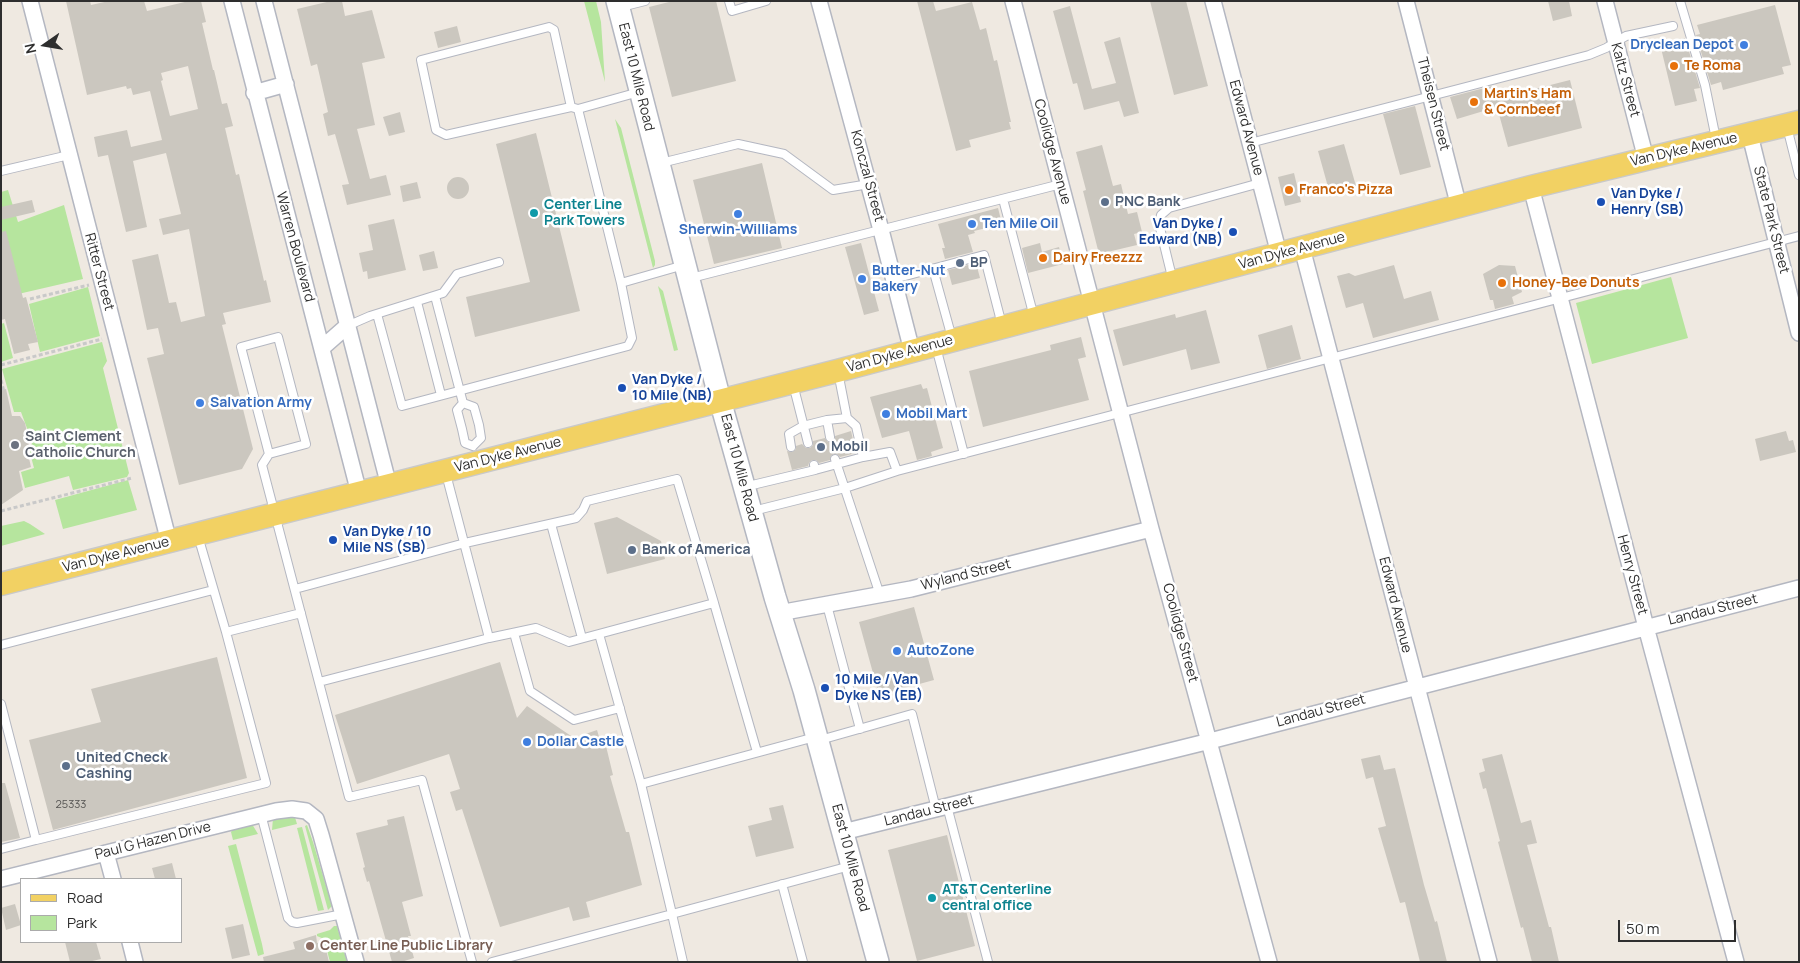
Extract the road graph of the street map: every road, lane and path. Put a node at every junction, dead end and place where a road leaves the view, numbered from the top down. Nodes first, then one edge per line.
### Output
1 (30, 1) edge
2 (232, 1) edge
3 (264, 1) edge
4 (645, 1) edge
5 (729, 1) edge
6 (766, 1) edge
7 (819, 1) edge
8 (1013, 1) edge
9 (1213, 1) edge
10 (1406, 1) edge
11 (1605, 1) edge
12 (1680, 1) edge
13 (618, 5) edge
14 (1673, 26) dead end
15 (1616, 43) junction
16 (286, 84) junction
17 (640, 92) junction
18 (254, 93) junction
19 (1431, 97) junction
20 (575, 108) junction
21 (1792, 124) edge
22 (1750, 135) junction
23 (1250, 143) junction
24 (1717, 143) junction
25 (69, 155) junction
26 (1646, 160) junction
27 (659, 163) junction
28 (1, 171) edge
29 (1799, 175) edge
30 (1260, 183) junction
31 (869, 184) junction
32 (1061, 184) junction
33 (1531, 187) junction
34 (1003, 199) junction
35 (1459, 208) junction
36 (881, 230) junction
37 (1799, 236) edge
38 (1776, 242) junction
39 (1302, 248) junction
40 (1279, 254) junction
41 (499, 262) dead end
42 (933, 269) junction
43 (687, 272) junction
44 (894, 279) junction
45 (1173, 282) junction
46 (621, 283) junction
47 (89, 285) dead end
48 (435, 296) junction
49 (30, 299) dead end
50 (1560, 299) junction
51 (417, 302) junction
52 (1092, 303) junction
53 (377, 314) junction
54 (1034, 318) junction
55 (347, 326) junction
56 (1002, 327) junction
57 (1799, 333) edge
58 (103, 339) dead end
59 (944, 343) junction
60 (322, 348) junction
61 (912, 351) junction
62 (1331, 358) junction
63 (1, 365) edge
64 (837, 370) junction
65 (1, 380) edge
66 (793, 382) junction
67 (460, 391) junction
68 (4, 392) dead end
69 (441, 395) junction
70 (720, 400) junction
71 (463, 403) junction
72 (1121, 413) junction
73 (846, 418) junction
74 (827, 420) junction
75 (803, 426) junction
76 (830, 437) dead end
77 (808, 443) dead end
78 (791, 447) dead end
79 (269, 454) junction
80 (964, 454) junction
81 (476, 455) junction
82 (863, 457) junction
83 (836, 462) junction
84 (898, 471) junction
85 (445, 472) junction
86 (132, 478) dead end
87 (389, 486) junction
88 (744, 487) junction
89 (845, 488) junction
90 (359, 493) junction
91 (1, 511) edge
92 (751, 512) junction
93 (275, 515) junction
94 (551, 524) junction
95 (1151, 529) junction
96 (198, 535) junction
97 (169, 542) junction
98 (465, 543) junction
99 (1, 584) edge
100 (1799, 588) edge
101 (295, 589) junction
102 (213, 590) junction
103 (880, 595) junction
104 (714, 603) junction
105 (827, 604) junction
106 (301, 613) junction
107 (779, 613) junction
108 (1646, 627) junction
109 (226, 632) junction
110 (514, 633) junction
111 (599, 634) junction
112 (488, 638) junction
113 (582, 638) junction
114 (1, 645) edge
115 (319, 682) junction
116 (1416, 686) junction
117 (1, 704) edge
118 (620, 708) junction
119 (860, 729) junction
120 (817, 738) junction
121 (1210, 741) junction
122 (757, 752) junction
123 (641, 784) junction
124 (942, 807) junction
125 (261, 814) junction
126 (843, 832) junction
127 (36, 840) junction
128 (1, 849) edge
129 (106, 853) junction
130 (852, 865) junction
131 (113, 878) edge
132 (1, 879) edge
133 (782, 884) junction
134 (344, 914) junction
135 (672, 914) junction
136 (130, 943) edge
137 (135, 962) edge
138 (356, 962) edge
139 (472, 962) edge
140 (492, 962) edge
141 (683, 962) edge
142 (803, 962) edge
143 (878, 962) edge
144 (988, 962) edge
145 (1269, 962) edge
146 (1489, 962) edge
147 (1736, 962) edge

1 - 25 street, Ritter Street
2 - 18 street, Warren Boulevard
3 - 16 street
4 - 13 lane
5 - 6 lane
7 - 31 street, Konczal Street
8 - 32 street, Coolidge Avenue
9 - 23 street, Edward Avenue
10 - 19 street, Theisen Street
11 - 15 street, Kaltz Street
12 - 24 lane
13 - 17 main road, East 10 Mile Road
14 - 15 lane
15 - 19 lane
15 - 26 street, Kaltz Street
16 - 18 street
16 - 55 street
17 - 20 lane
17 - 27 main road, East 10 Mile Road
18 - 60 street, Warren Boulevard
19 - 23 lane
19 - 35 street, Theisen Street
20 - 20 lane
20 - 46 lane
21 - 22 main road, Van Dyke Avenue
21 - 29 lane
22 - 24 main road, Van Dyke Avenue
22 - 38 street, State Park Street
23 - 30 street, Edward Avenue
24 - 26 main road, Van Dyke Avenue
25 - 28 lane
25 - 97 street, Ritter Street
26 - 33 main road, Van Dyke Avenue
27 - 31 lane
27 - 43 main road, East 10 Mile Road
30 - 40 street, Edward Avenue
30 - 45 lane
31 - 36 street, Konczal Street
32 - 34 lane
32 - 52 street, Coolidge Avenue
33 - 35 main road, Van Dyke Avenue
33 - 50 street, Henry Street
34 - 36 lane
34 - 54 lane
35 - 39 main road, Van Dyke Avenue
36 - 43 lane
36 - 44 street, Konczal Street
37 - 38 lane
38 - 50 lane
38 - 57 street, State Park Street
39 - 40 main road, Van Dyke Avenue
39 - 62 street, Edward Avenue
40 - 45 main road, Van Dyke Avenue
41 - 48 lane
42 - 44 lane
42 - 56 lane
42 - 59 lane
43 - 46 lane
43 - 70 main road, East 10 Mile Road
44 - 61 street, Konczal Street
45 - 52 main road, Van Dyke Avenue
46 - 67 lane
47 - 49 path
48 - 51 lane
48 - 67 lane
50 - 62 lane
50 - 108 street, Henry Street
51 - 53 lane
51 - 69 lane
52 - 54 main road, Van Dyke Avenue
52 - 72 street, Coolidge Street
53 - 55 lane
53 - 69 lane
54 - 56 main road, Van Dyke Avenue
55 - 60 street
55 - 87 street
56 - 59 main road, Van Dyke Avenue
58 - 63 path
59 - 61 main road, Van Dyke Avenue
59 - 80 lane
60 - 90 street, Warren Boulevard
61 - 64 main road, Van Dyke Avenue
62 - 72 lane
62 - 116 street, Edward Avenue
64 - 66 main road, Van Dyke Avenue
64 - 73 lane
65 - 68 path
66 - 70 main road, Van Dyke Avenue
66 - 75 lane
67 - 69 lane
67 - 71 lane
70 - 81 main road, Van Dyke Avenue
70 - 88 main road, East 10 Mile Road
71 - 81 lane
71 - 81 lane
72 - 80 lane
72 - 95 street, Coolidge Street
73 - 74 lane
73 - 82 lane
74 - 75 lane
74 - 76 lane
75 - 77 lane
75 - 78 lane
79 - 79 lane
79 - 93 lane
80 - 84 lane
81 - 85 main road, Van Dyke Avenue
82 - 83 lane
82 - 84 lane
83 - 88 lane
83 - 89 lane
84 - 89 lane
85 - 87 main road, Van Dyke Avenue
85 - 98 lane
86 - 91 path
87 - 90 main road, Van Dyke Avenue
88 - 92 main road, East 10 Mile Road
89 - 92 lane
89 - 103 lane
90 - 93 main road, Van Dyke Avenue
92 - 107 main road, East 10 Mile Road
93 - 96 main road, Van Dyke Avenue
93 - 101 lane
94 - 98 lane
94 - 104 lane
94 - 113 lane
95 - 103 street, Wyland Street
95 - 121 street, Coolidge Street
96 - 97 main road, Van Dyke Avenue
96 - 102 lane
97 - 99 main road, Van Dyke Avenue
98 - 101 lane
98 - 112 lane
100 - 108 street, Landau Street
101 - 106 lane
102 - 109 lane
102 - 114 lane
103 - 105 street, Wyland Street
104 - 111 lane
104 - 122 lane
105 - 107 street, Wyland Street
105 - 119 lane
106 - 109 lane
106 - 115 lane
107 - 120 main road, East 10 Mile Road
108 - 116 street, Landau Street
108 - 147 street, Henry Street
109 - 127 lane
110 - 112 lane
110 - 113 lane
110 - 118 lane
111 - 113 lane
111 - 118 lane
112 - 115 lane
115 - 139 lane
116 - 121 street, Landau Street
116 - 146 street, Edward Avenue
117 - 127 lane
118 - 123 lane
119 - 120 lane
119 - 124 lane
120 - 122 lane
120 - 126 main road, East 10 Mile Road
121 - 124 street, Landau Street
121 - 145 street, Coolidge Street
122 - 123 lane
123 - 135 lane
124 - 126 street, Landau Street
124 - 144 lane
125 - 129 street, Paul G Hazen Drive
125 - 134 street, Paul G Hazen Drive
125 - 134 lane
126 - 130 main road, East 10 Mile Road
127 - 128 lane
129 - 131 street
129 - 132 street, Paul G Hazen Drive
130 - 133 lane
130 - 143 main road, East 10 Mile Road
133 - 135 lane
133 - 142 lane
134 - 138 street
135 - 140 lane
135 - 141 lane
136 - 137 street

